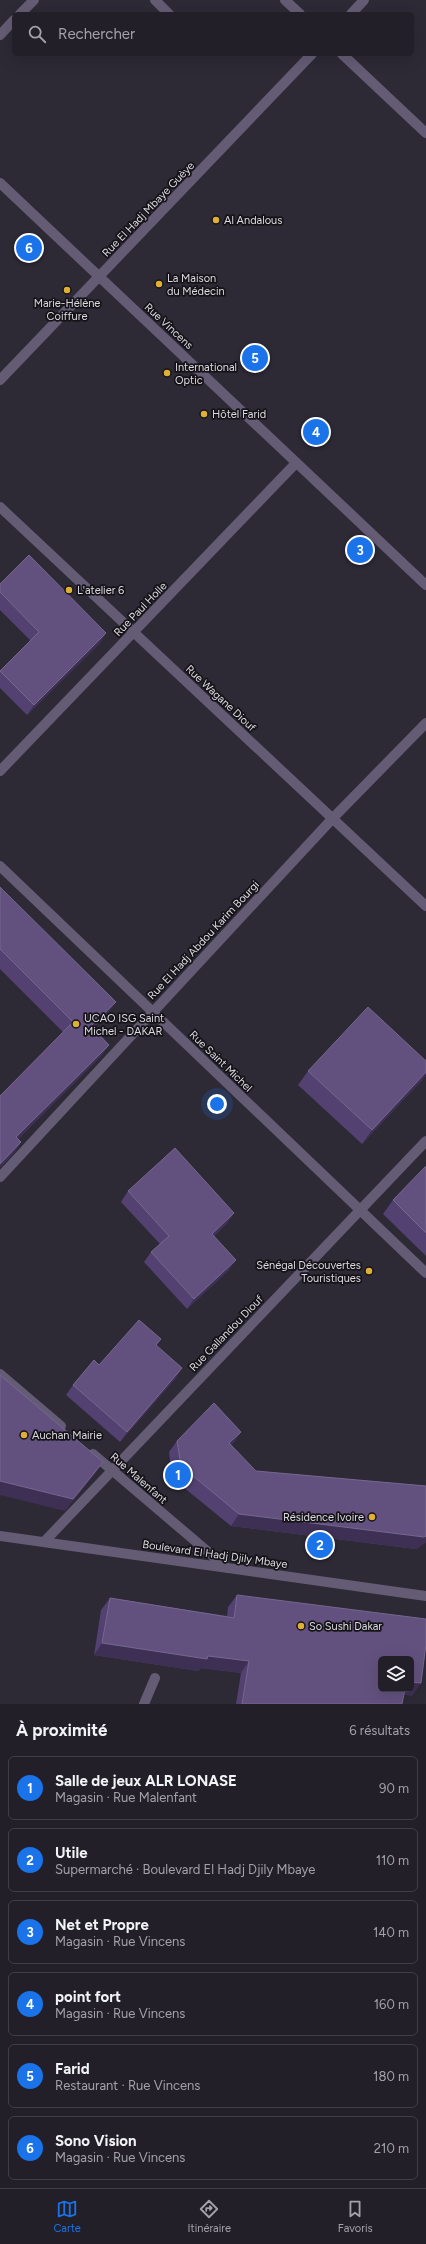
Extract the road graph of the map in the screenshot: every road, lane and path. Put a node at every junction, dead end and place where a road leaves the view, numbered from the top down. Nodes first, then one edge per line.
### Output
1 (34, 0) edge
2 (155, 0) edge
3 (285, 0) edge
4 (364, 0) edge
5 (22, 12) edge
6 (167, 12) edge
7 (298, 12) edge
8 (353, 12) edge
9 (12, 22) edge
10 (0, 35) edge
11 (310, 56) edge
12 (344, 56) edge
13 (426, 133) edge
14 (0, 183) edge
15 (99, 276) junction
16 (0, 380) edge
17 (296, 463) junction
18 (0, 507) edge
19 (426, 585) edge
20 (134, 632) junction
21 (426, 722) edge
22 (0, 771) edge
23 (333, 818) junction
24 (0, 866) edge
25 (426, 906) edge
26 (153, 1012) junction
27 (426, 1141) edge
28 (0, 1177) edge
29 (360, 1210) junction
30 (426, 1273) edge
31 (0, 1374) edge
32 (71, 1435) edge
33 (83, 1445) edge
34 (112, 1470) junction
35 (0, 1536) edge
36 (44, 1542) junction
37 (226, 1568) junction
38 (426, 1596) edge
39 (155, 1678) dead end
40 (144, 1704) edge

1 - 5 street
2 - 6 street
3 - 7 street
4 - 8 street
9 - 10 street
11 - 15 street, Rue El Hadj Mbaye Guèye
12 - 13 street
14 - 15 street, Rue Vincens
15 - 16 street, Rue El Hadj Mbaye Guèye
15 - 17 street, Rue Vincens
17 - 19 street, Rue Vincens
17 - 20 street, Rue Paul Holle
18 - 20 street, Rue Wagane Diouf
20 - 22 street, Rue Paul Holle
20 - 23 street, Rue Wagane Diouf
21 - 23 street, Rue El Hadj Abdou Karim Bourgi
23 - 25 street, Rue Wagane Diouf
23 - 26 street, Rue El Hadj Abdou Karim Bourgi
24 - 26 street, Rue Saint Michel
26 - 28 street, Rue El Hadj Abdou Karim Bourgi
26 - 29 street, Rue Saint Michel
27 - 29 street, Rue Gallandou Diouf
29 - 30 street, Rue Saint Michel
29 - 34 street, Rue Gallandou Diouf
31 - 32 street
33 - 34 street, Rue Malenfant
34 - 36 street, Rue Gallandou Diouf
34 - 37 street, Rue Malenfant
35 - 36 street, Boulevard El Hadj Djily Mbaye
36 - 37 street, Boulevard El Hadj Djily Mbaye
37 - 38 street, Boulevard El Hadj Djily Mbaye
39 - 40 street

